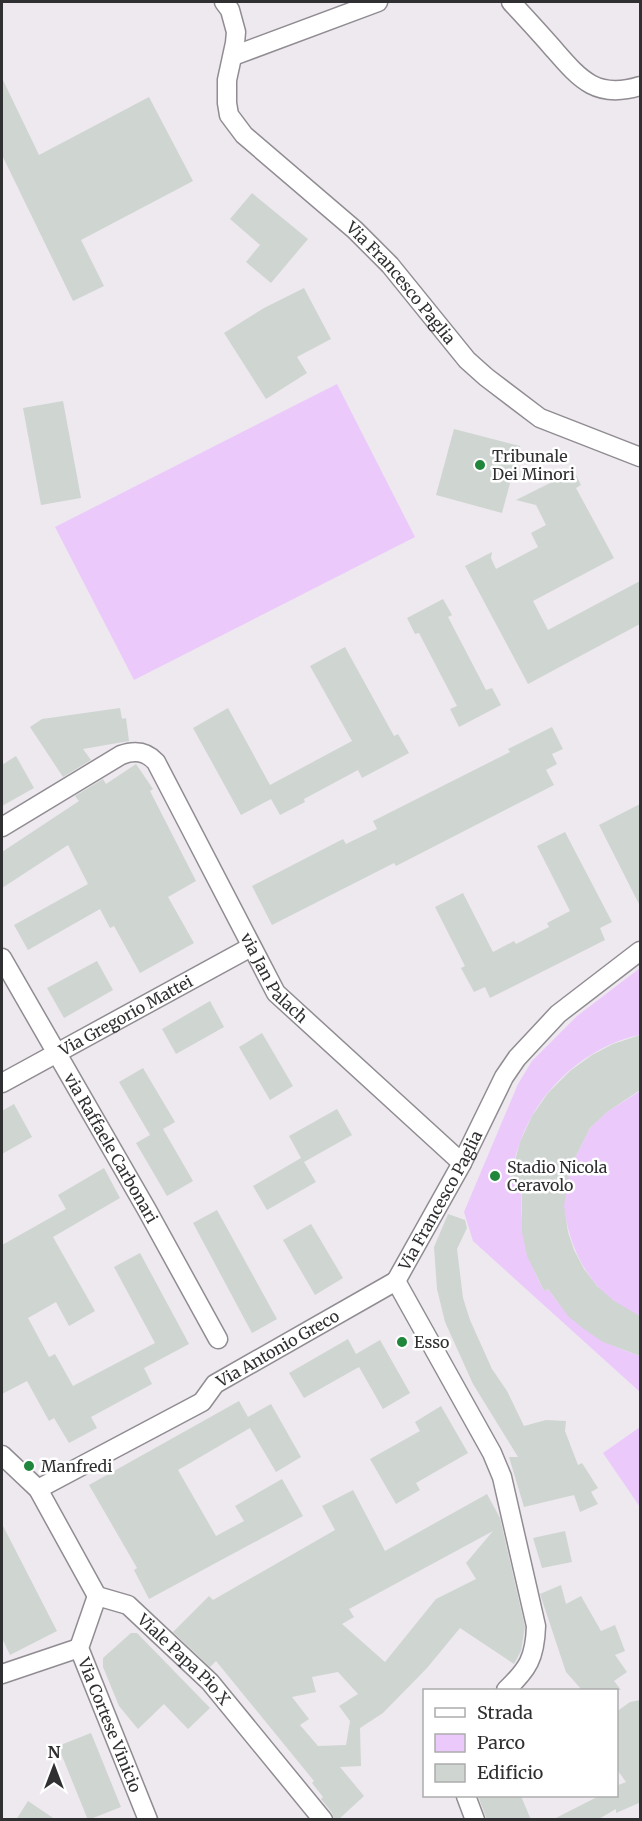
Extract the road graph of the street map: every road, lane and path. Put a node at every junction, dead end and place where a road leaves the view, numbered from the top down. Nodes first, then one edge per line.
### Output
1 (224, 2) edge
2 (378, 2) edge
3 (511, 2) edge
4 (233, 56) junction
5 (640, 86) edge
6 (640, 457) edge
7 (2, 827) edge
8 (251, 947) junction
9 (640, 951) edge
10 (2, 958) edge
11 (57, 1053) junction
12 (2, 1083) edge
13 (462, 1163) junction
14 (396, 1281) junction
15 (218, 1339) dead end
16 (2, 1455) edge
17 (38, 1489) junction
18 (97, 1596) junction
19 (79, 1648) junction
20 (2, 1674) edge
21 (507, 1689) edge
22 (466, 1797) edge
23 (148, 1820) edge
24 (323, 1820) edge
25 (475, 1820) edge

1 - 4 street, Via Francesco Paglia
2 - 4 street
3 - 5 street
4 - 6 street, Via Francesco Paglia
7 - 8 street, via Jan Palach
8 - 11 street, Via Gregorio Mattei
8 - 13 street, via Jan Palach
9 - 13 street, Via Francesco Paglia
10 - 11 street, via Raffaele Carbonari
11 - 12 street, Via Gregorio Mattei
11 - 15 street, via Raffaele Carbonari
13 - 14 street, Via Francesco Paglia
14 - 17 street, Via Antonio Greco
14 - 21 street, Via Francesco Paglia
16 - 17 street
17 - 18 street
18 - 19 street, Via Cortese Vinicio
18 - 24 street, Viale Papa Pio X
19 - 20 street
19 - 23 street, Via Cortese Vinicio
22 - 25 street

